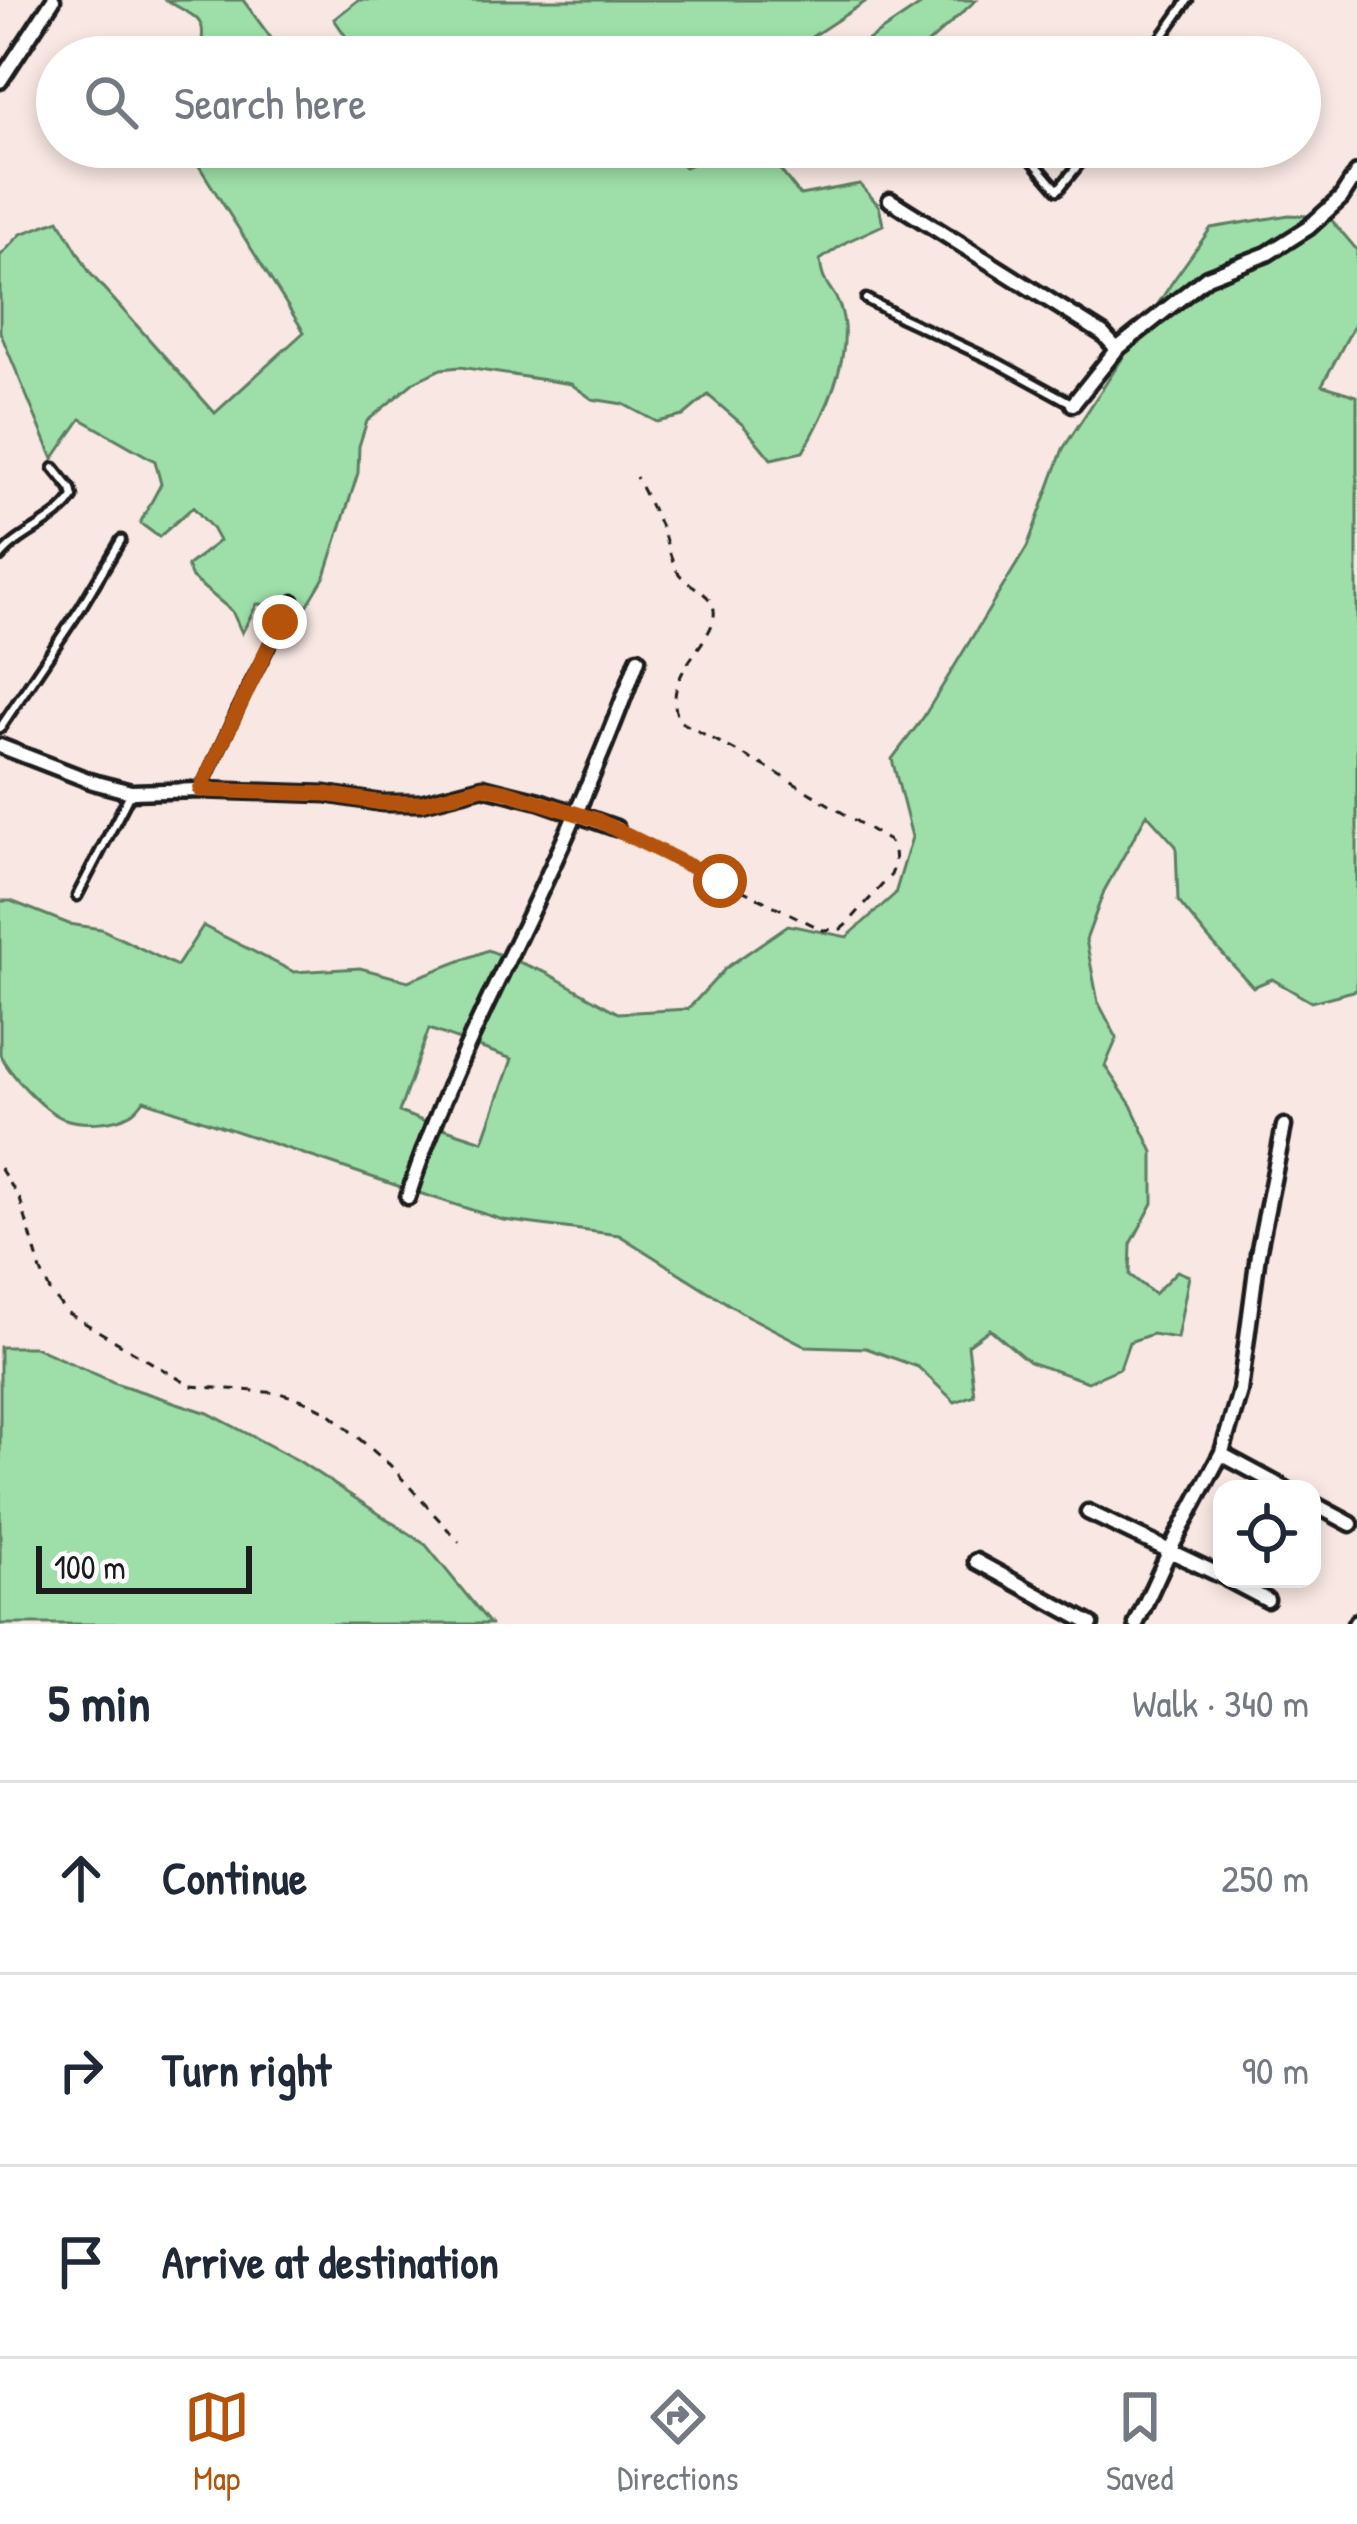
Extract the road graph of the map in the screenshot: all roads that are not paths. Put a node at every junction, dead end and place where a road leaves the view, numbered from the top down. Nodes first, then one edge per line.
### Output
1 (53, 0) edge
2 (1188, 0) edge
3 (1163, 36) edge
4 (0, 81) edge
5 (1039, 168) edge
6 (1076, 168) edge
7 (1357, 173) edge
8 (890, 200) dead end
9 (866, 298) dead end
10 (1117, 349) junction
11 (1073, 404) joint
12 (54, 468) dead end
13 (121, 540) dead end
14 (0, 557) edge
15 (294, 600) dead end
16 (638, 659) dead end
17 (0, 728) edge
18 (0, 746) edge
19 (200, 790) junction
20 (131, 792) junction
21 (576, 813) junction
22 (616, 828) road end
23 (77, 896) dead end
24 (1284, 1126) dead end
25 (408, 1197) dead end
26 (1221, 1454) junction
27 (1269, 1480) edge
28 (1321, 1508) edge
29 (1088, 1512) dead end
30 (1351, 1524) dead end
31 (1170, 1550) junction
32 (976, 1561) dead end
33 (1213, 1572) edge
34 (1244, 1588) edge
35 (1267, 1600) dead end
36 (1091, 1624) edge
37 (1136, 1624) edge

1 - 4 street
2 - 3 lane
5 - 6 lane
7 - 10 street
8 - 10 street
9 - 11 lane
10 - 11 street
12 - 14 lane
13 - 17 lane
15 - 19 lane
16 - 21 street
18 - 20 street
19 - 20 street
19 - 21 street
20 - 23 lane
21 - 22 street
21 - 25 street
24 - 26 street
26 - 27 street
26 - 31 street
28 - 30 street
29 - 31 street
31 - 33 street
31 - 37 street
32 - 36 street
34 - 35 street

